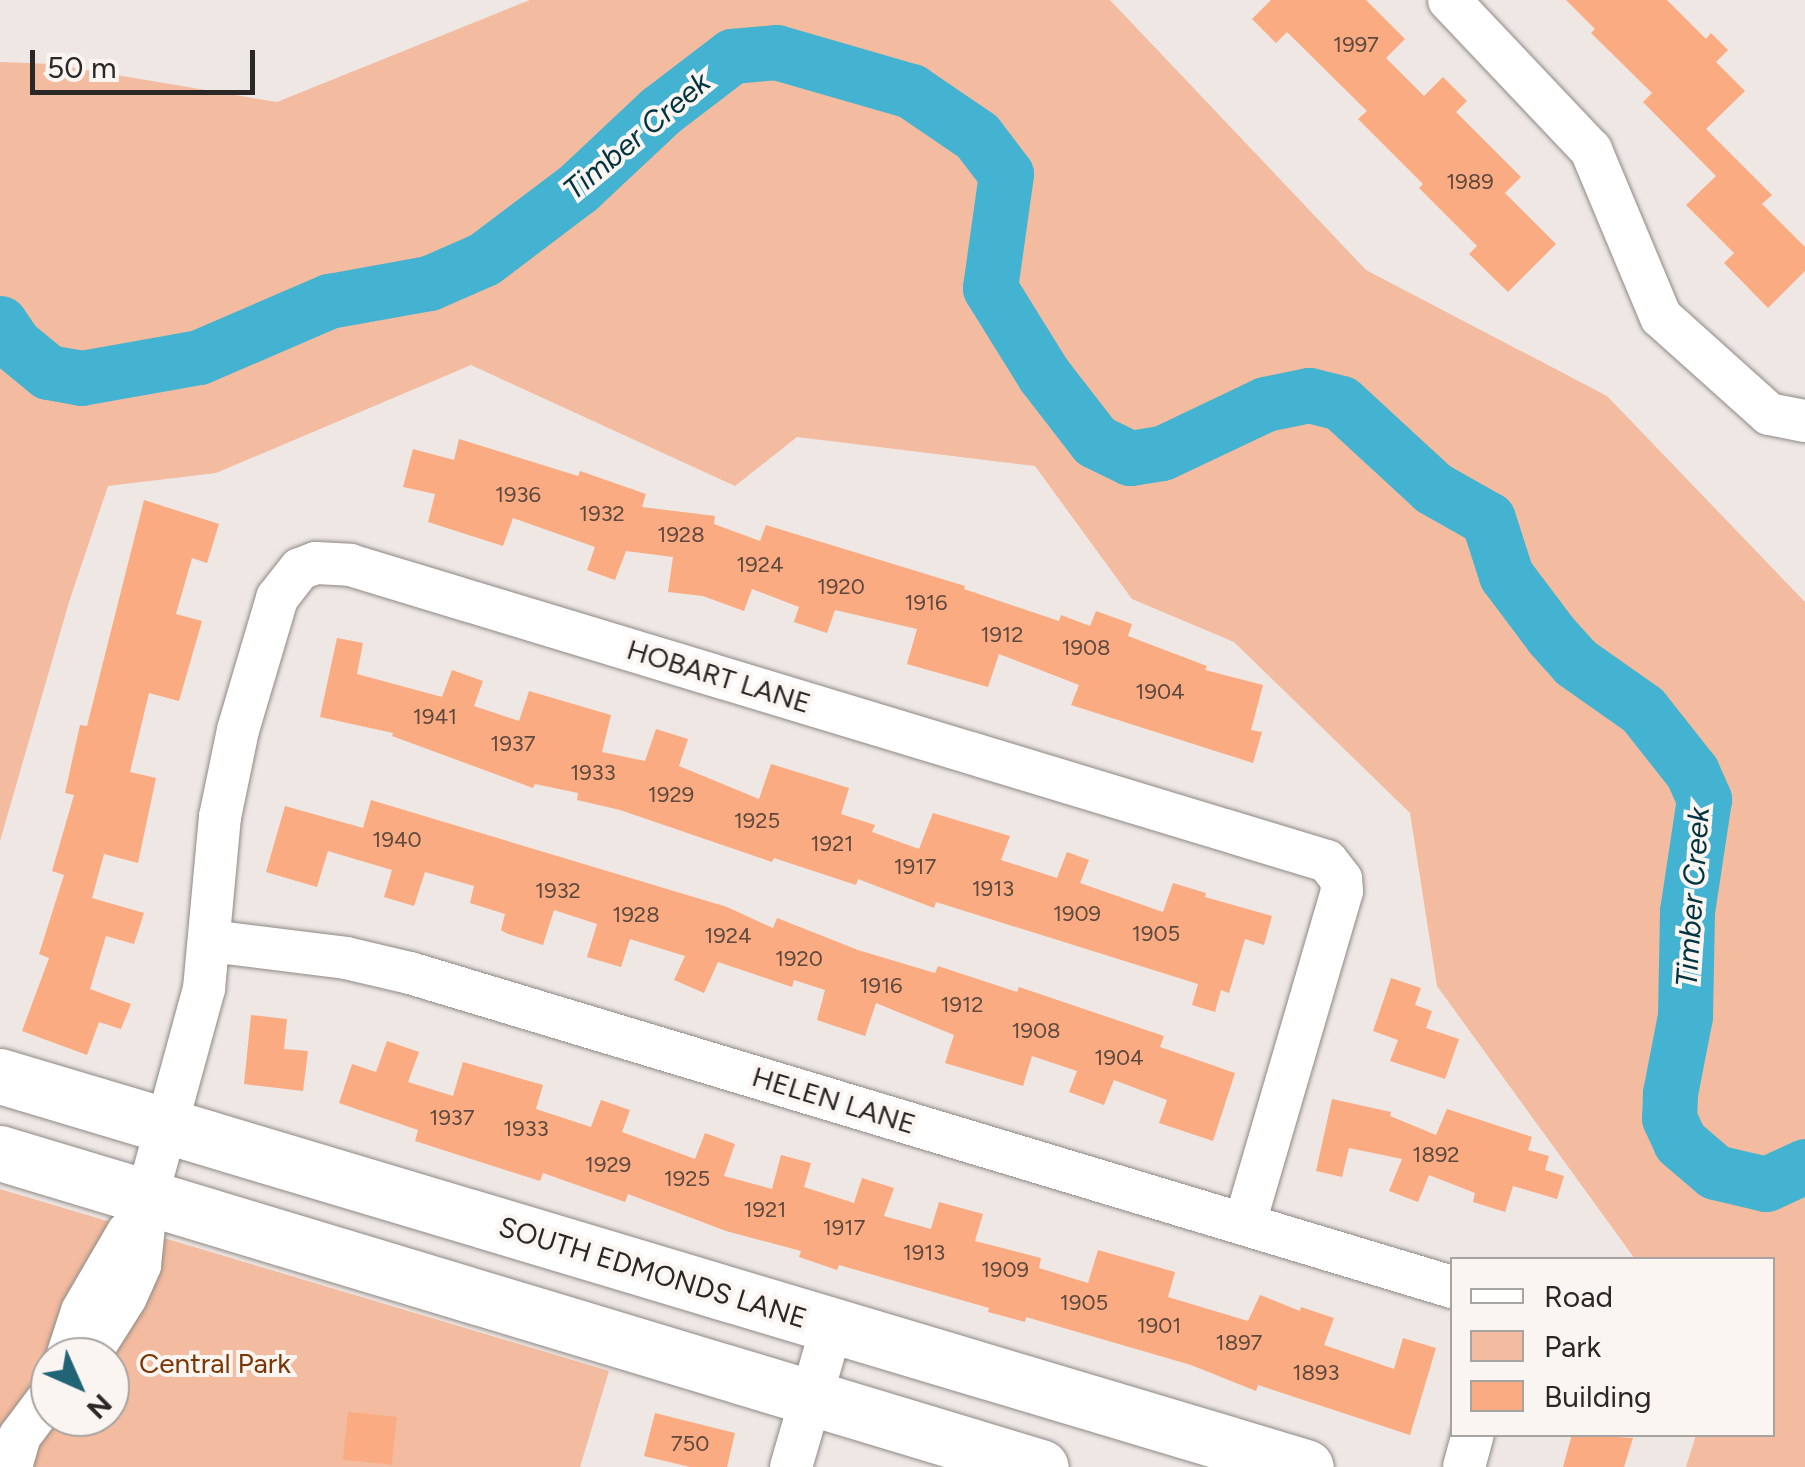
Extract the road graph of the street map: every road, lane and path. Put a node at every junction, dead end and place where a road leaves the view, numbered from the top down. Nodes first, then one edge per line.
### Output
1 (1449, 0) edge
2 (1805, 421) edge
3 (210, 940) junction
4 (0, 1076) edge
5 (168, 1126) junction
6 (0, 1153) edge
7 (147, 1197) junction
8 (1245, 1222) junction
9 (1450, 1286) edge
10 (832, 1326) junction
11 (74, 1337) edge
12 (100, 1337) edge
13 (813, 1396) junction
14 (30, 1420) edge
15 (1472, 1437) edge
16 (10, 1445) edge
17 (791, 1467) edge
18 (1041, 1467) edge
19 (1306, 1467) edge
20 (1464, 1467) edge

1 - 2 street
3 - 5 street, HOBART LANE
3 - 8 street, HELEN LANE
3 - 8 street, HOBART LANE
4 - 5 main road, SOUTH EDMONDS LANE
5 - 7 street
5 - 10 main road, SOUTH EDMONDS LANE
6 - 7 main road
7 - 11 street
7 - 12 street
7 - 13 main road
8 - 9 street, HELEN LANE
10 - 13 street
10 - 19 main road, SOUTH EDMONDS LANE
13 - 17 street
13 - 18 main road
14 - 16 street
15 - 20 street

